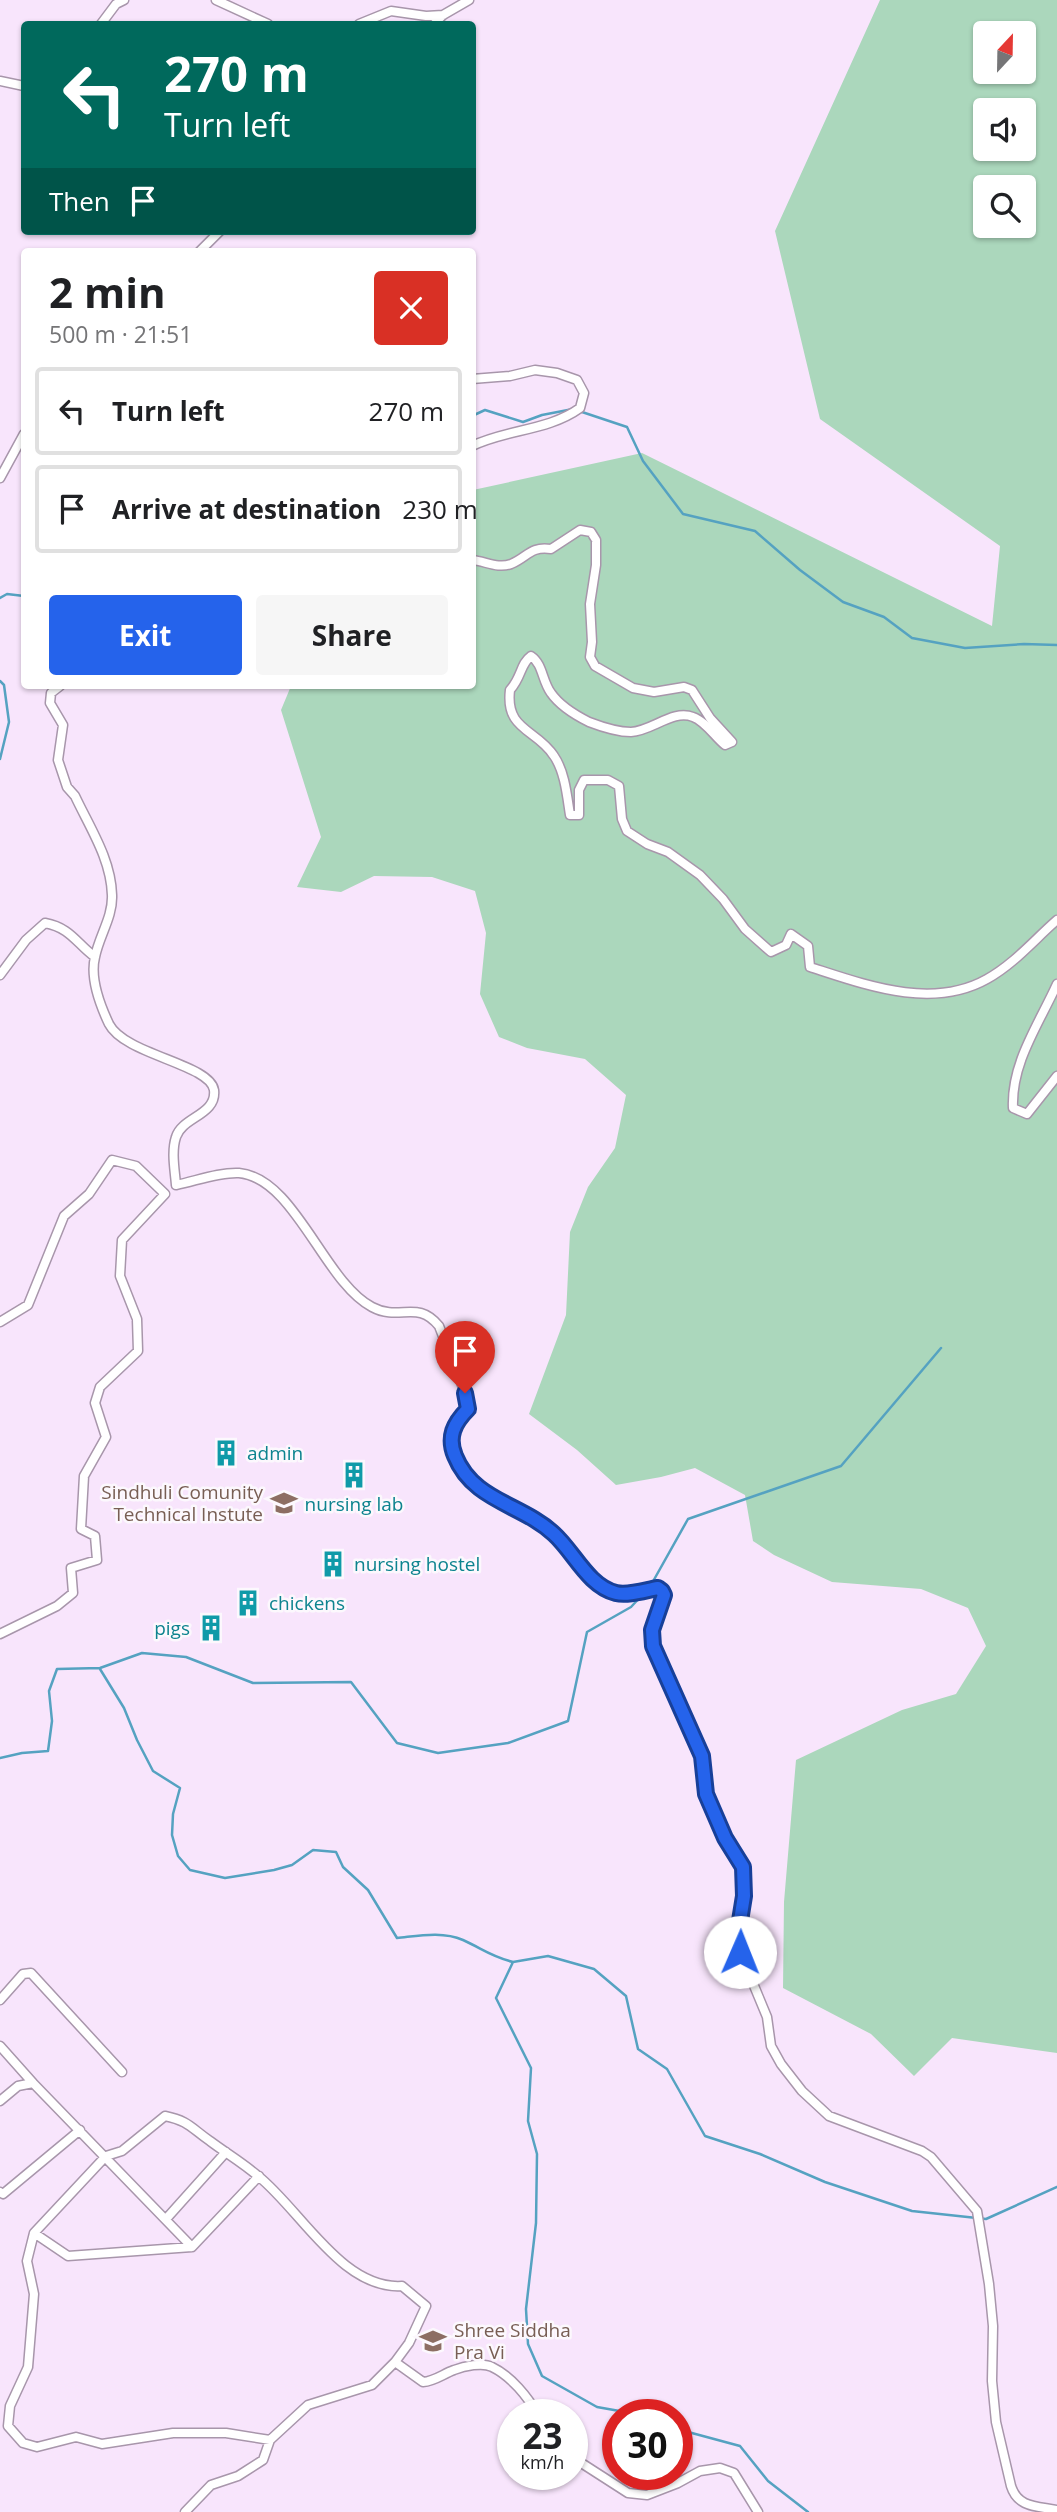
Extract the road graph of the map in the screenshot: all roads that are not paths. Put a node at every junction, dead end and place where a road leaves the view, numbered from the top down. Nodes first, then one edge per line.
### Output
1 (124, 0) edge
2 (216, 0) edge
3 (469, 0) edge
4 (443, 16) junction
5 (103, 21) edge
6 (262, 21) edge
7 (366, 21) edge
8 (437, 21) edge
9 (0, 81) edge
10 (21, 85) edge
11 (216, 235) edge
12 (202, 248) edge
13 (476, 379) edge
14 (21, 440) edge
15 (476, 444) edge
16 (0, 478) edge
17 (476, 561) edge
18 (56, 689) edge
19 (1057, 920) edge
20 (95, 957) junction
21 (0, 975) edge
22 (1057, 984) edge
23 (1057, 1076) edge
24 (176, 1185) junction
25 (165, 1194) junction
26 (0, 1322) edge
27 (0, 1634) edge
28 (0, 2000) edge
29 (0, 2046) edge
30 (122, 2072) dead end
31 (33, 2083) junction
32 (0, 2101) edge
33 (80, 2130) junction
34 (226, 2152) junction
35 (106, 2156) junction
36 (259, 2176) junction
37 (0, 2192) edge
38 (166, 2219) junction
39 (34, 2233) junction
40 (192, 2247) junction
41 (395, 2362) junction
42 (526, 2399) edge
43 (4, 2426) edge
44 (270, 2440) junction
45 (588, 2467) edge
46 (1057, 2510) edge
47 (185, 2512) edge
48 (758, 2512) edge

1 - 5 street
2 - 6 street
3 - 4 street
4 - 7 street
4 - 8 street
9 - 10 street
11 - 12 street
13 - 15 street
14 - 16 street
17 - 19 street
18 - 20 street
20 - 21 street
20 - 24 street
22 - 23 street
24 - 25 street
24 - 46 street
25 - 26 street
25 - 27 street
28 - 30 street
29 - 31 street
31 - 32 street
31 - 33 street
33 - 35 street
33 - 37 street
34 - 35 street
34 - 36 street
34 - 38 street
35 - 38 street
35 - 39 street
36 - 40 street
36 - 41 street
38 - 40 street
39 - 40 street
39 - 43 street
41 - 42 street
41 - 44 street
43 - 44 street
44 - 47 street
45 - 48 street

